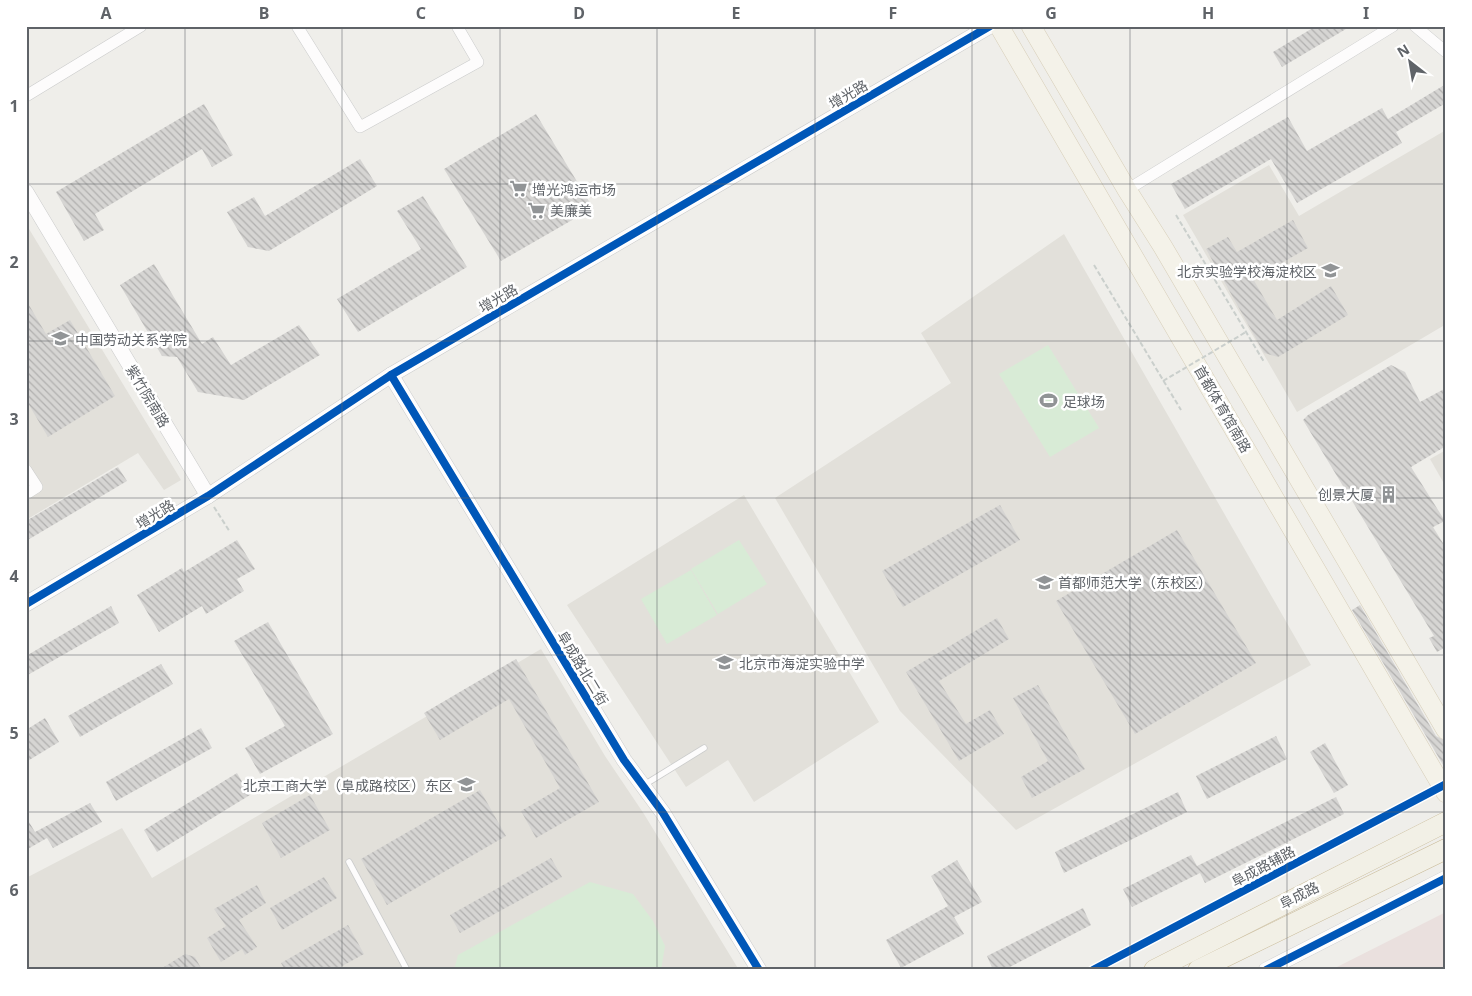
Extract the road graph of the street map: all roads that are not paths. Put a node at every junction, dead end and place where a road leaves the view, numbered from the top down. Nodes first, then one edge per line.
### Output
1 (141, 26) edge
2 (297, 26) edge
3 (457, 26) edge
4 (990, 26) edge
5 (999, 26) edge
6 (1031, 26) edge
7 (1393, 26) edge
8 (1415, 26) edge
9 (1446, 52) edge
10 (26, 96) edge
11 (1127, 190) junction
12 (26, 192) edge
13 (391, 375) junction
14 (26, 470) edge
15 (26, 494) edge
16 (208, 496) junction
17 (26, 604) edge
18 (1446, 730) edge
19 (704, 748) dead end
20 (643, 786) junction
21 (1446, 793) edge
22 (1446, 822) edge
23 (1446, 849) edge
24 (349, 862) dead end
25 (1446, 878) edge
26 (406, 970) edge
27 (760, 970) edge
28 (1154, 970) edge
29 (1198, 970) edge
30 (1266, 970) edge

1 - 10 street
2 - 3 street
4 - 13 street, 增光路
5 - 21 main road, 首都体育馆南路
6 - 11 main road
7 - 11 street
8 - 9 street
11 - 18 main road
12 - 16 street, 紫竹院南路
13 - 16 street, 增光路
13 - 20 street, 阜成路北二街
14 - 15 street
16 - 17 street, 增光路
19 - 20 lane
20 - 27 street, 阜成路北二街
22 - 28 highway, 阜成路
23 - 29 highway, 阜成路
24 - 26 lane
25 - 30 street

